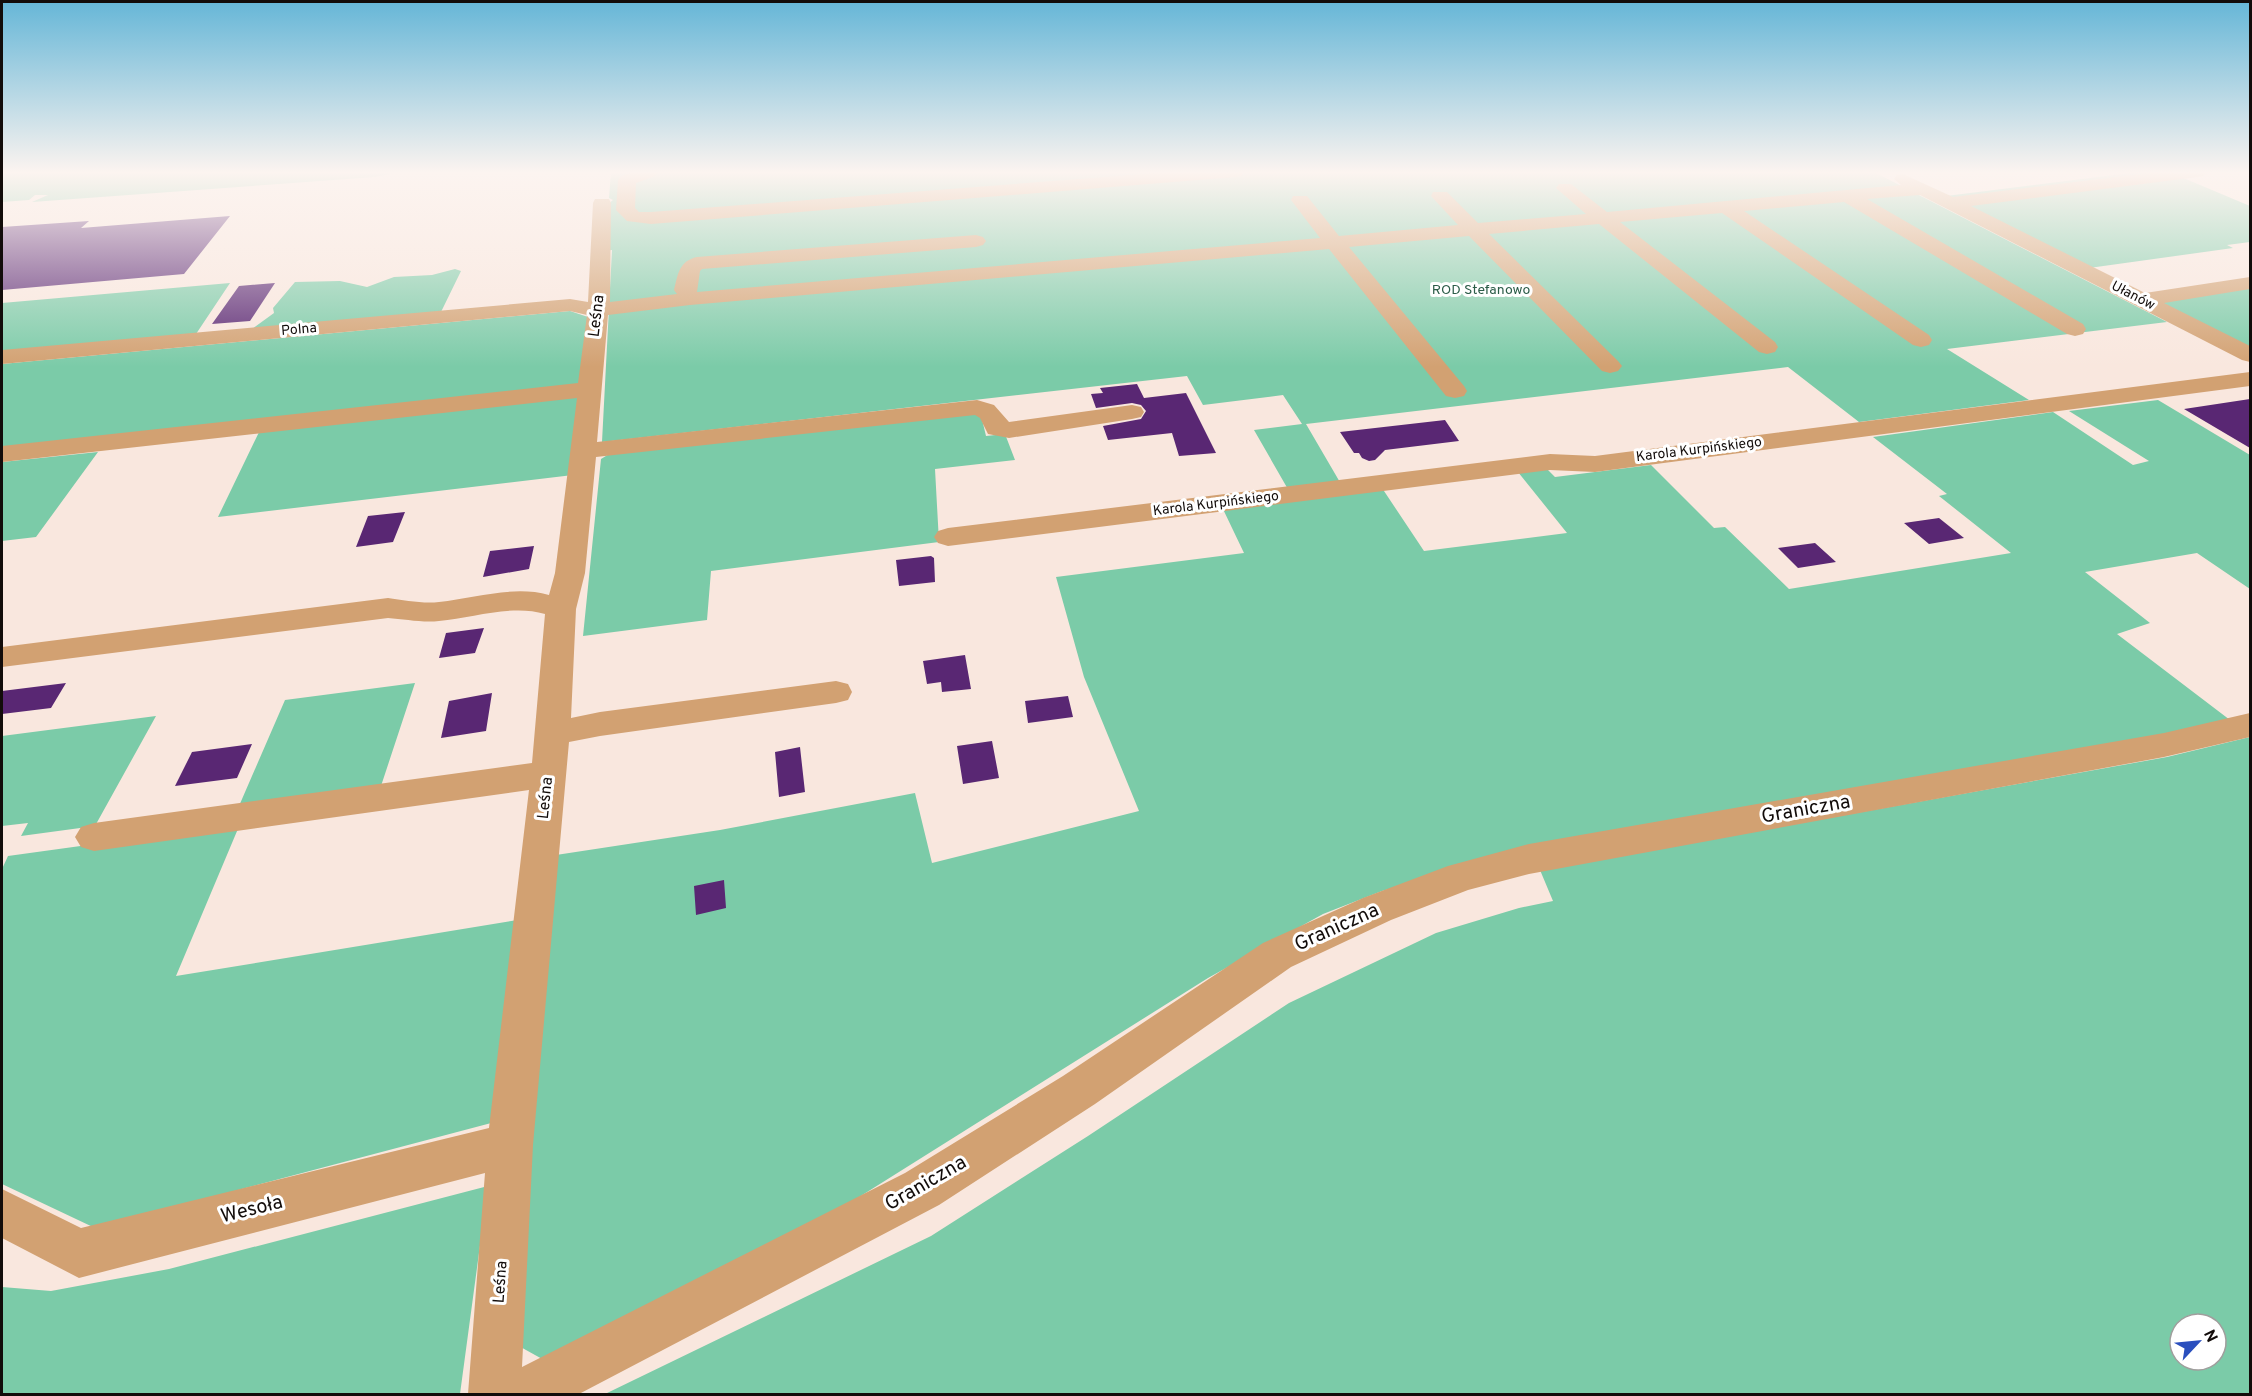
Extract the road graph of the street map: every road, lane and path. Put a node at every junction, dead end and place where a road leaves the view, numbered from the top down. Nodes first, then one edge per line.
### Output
1 (602, 237) edge
2 (1330, 237) edge
3 (1392, 237) edge
4 (1480, 237) edge
5 (1628, 237) edge
6 (1771, 237) edge
7 (1918, 237) edge
8 (2017, 237) edge
9 (976, 241) dead end
10 (1335, 243) junction
11 (2250, 283) edge
12 (690, 300) junction
13 (2142, 300) junction
14 (596, 310) junction
15 (2075, 329) dead end
16 (1921, 340) dead end
17 (1767, 347) dead end
18 (2250, 355) edge
19 (2, 357) edge
20 (1610, 366) dead end
21 (2250, 379) edge
22 (589, 389) junction
23 (1455, 391) dead end
24 (1132, 412) dead end
25 (582, 451) junction
26 (2, 454) edge
27 (948, 537) dead end
28 (561, 609) junction
29 (2, 657) edge
30 (836, 692) dead end
31 (2250, 725) edge
32 (553, 734) junction
33 (549, 774) junction
34 (94, 837) dead end
35 (510, 1145) junction
36 (2, 1214) edge
37 (494, 1395) edge
38 (525, 1395) edge

1 - 14 street, Leśna
2 - 10 street
3 - 10 street, Polna
4 - 20 street
5 - 17 street
6 - 16 street
7 - 15 street
8 - 13 street, Ułanów
9 - 12 street
10 - 12 street, Polna
10 - 23 street
11 - 13 street
12 - 14 street, Polna
13 - 18 street, Ułanów
14 - 19 street, Polna
14 - 22 street, Leśna
21 - 27 street, Karola Kurpińskiego
22 - 25 street, Leśna
22 - 26 street
24 - 25 street
25 - 28 street, Leśna
28 - 29 street
28 - 32 street, Leśna
30 - 32 street
31 - 38 street, Graniczna
32 - 33 street, Leśna
33 - 34 street
33 - 35 street, Leśna
35 - 36 street, Wesoła
35 - 37 street, Leśna

